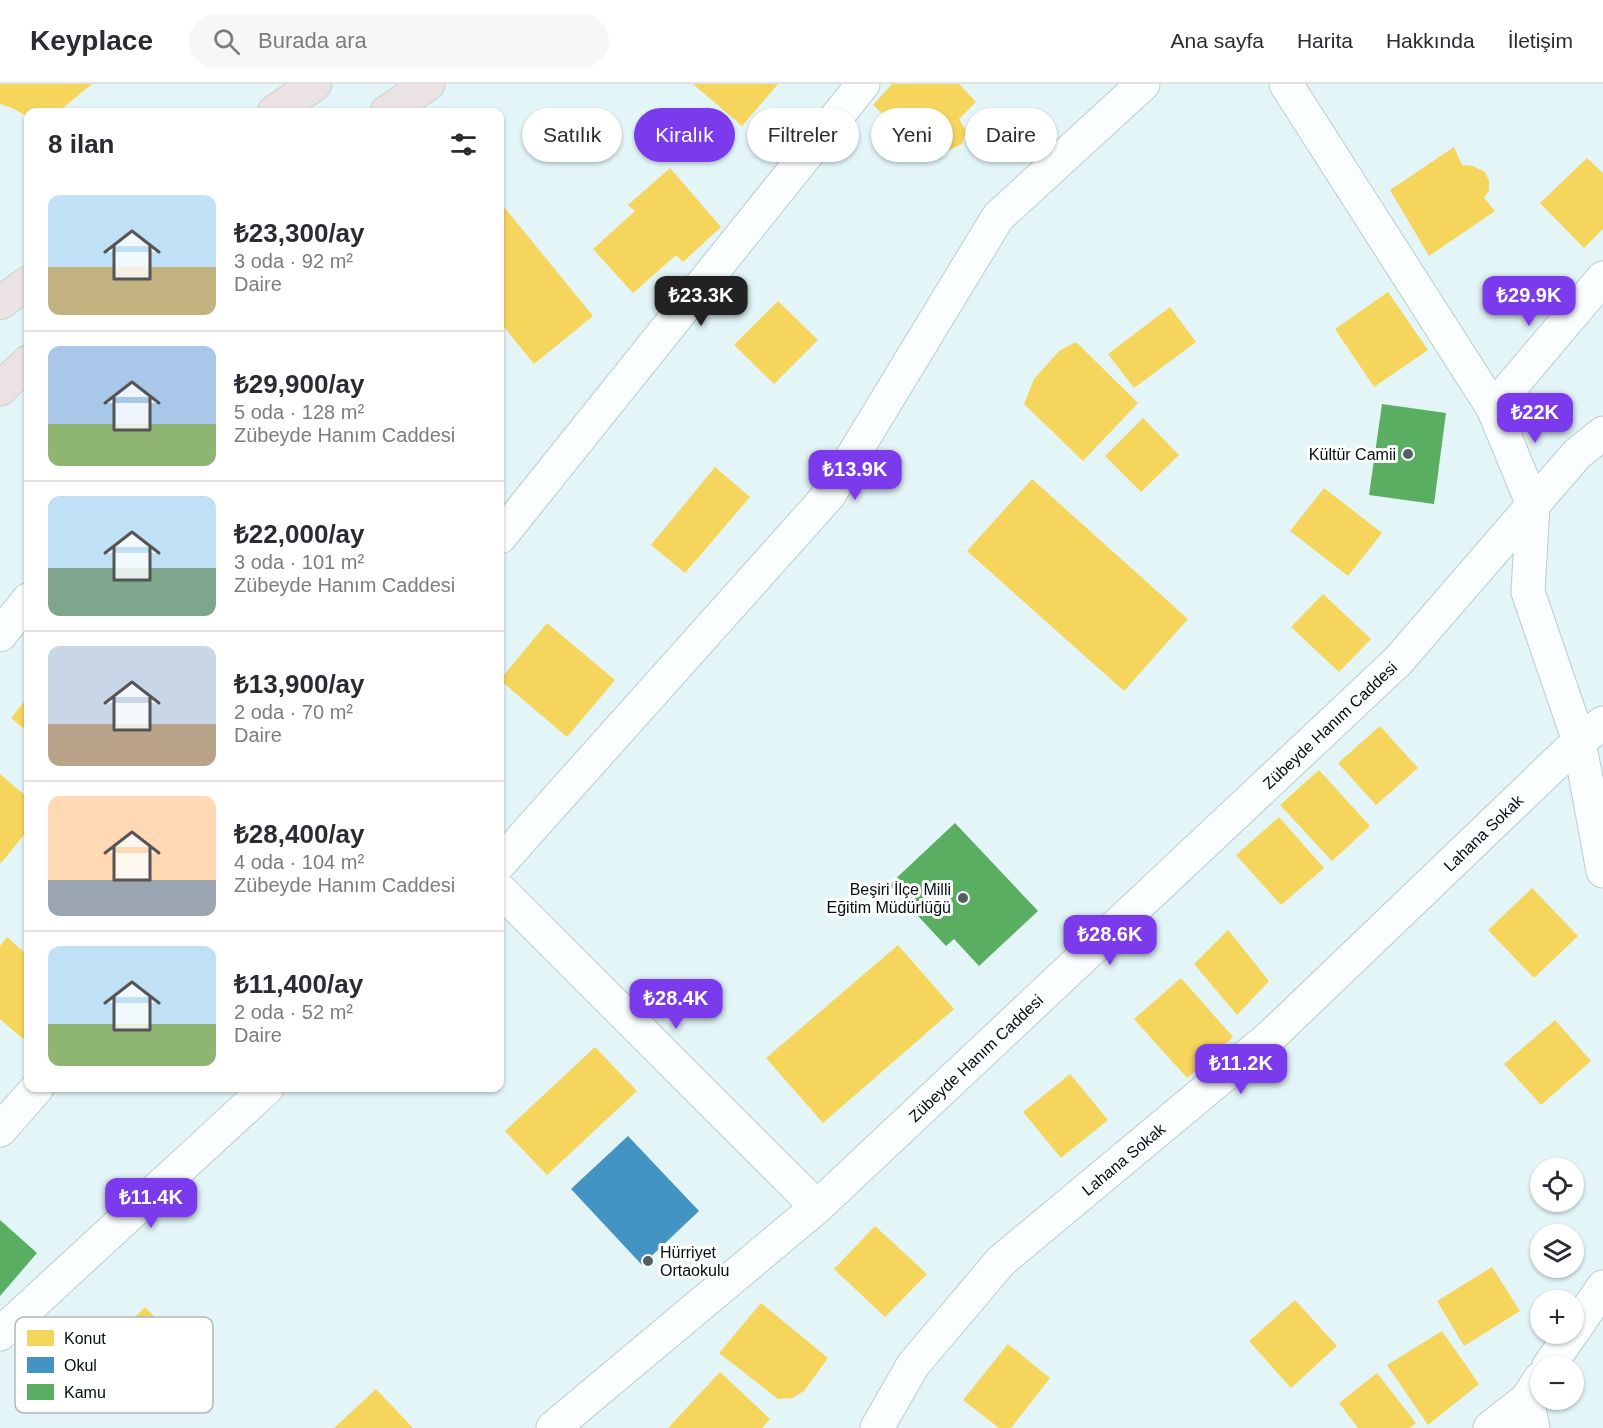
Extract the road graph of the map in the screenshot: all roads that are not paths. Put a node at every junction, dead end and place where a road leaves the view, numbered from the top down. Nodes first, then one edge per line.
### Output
1 (315, 84) edge
2 (428, 84) edge
3 (863, 84) edge
4 (1143, 84) edge
5 (1286, 84) edge
6 (280, 108) edge
7 (393, 108) edge
8 (1603, 278) edge
9 (24, 287) edge
10 (0, 303) edge
11 (24, 366) edge
12 (0, 389) edge
13 (1493, 408) junction
14 (1603, 433) edge
15 (1533, 506) junction
16 (504, 532) edge
17 (24, 605) edge
18 (0, 635) edge
19 (1591, 732) edge
20 (504, 859) edge
21 (1603, 871) edge
22 (504, 894) edge
23 (33, 1092) edge
24 (263, 1092) edge
25 (0, 1130) edge
26 (817, 1207) junction
27 (1603, 1287) edge
28 (1584, 1315) edge
29 (18, 1317) edge
30 (15, 1320) edge
31 (0, 1334) edge
32 (1530, 1404) edge
33 (553, 1428) edge
34 (877, 1428) edge
35 (1490, 1428) edge

1 - 6 highway
2 - 7 highway
3 - 16 street
4 - 20 street
5 - 13 street
8 - 13 street
9 - 10 highway
11 - 12 highway
13 - 15 street
14 - 15 street, Zübeyde Hanım Caddesi
15 - 19 street
15 - 26 street, Zübeyde Hanım Caddesi
17 - 18 street
19 - 21 street
19 - 34 street, Lahana Sokak
22 - 26 street
23 - 25 street
24 - 29 street
26 - 33 street, Zübeyde Hanım Caddesi
27 - 28 street
30 - 31 street
32 - 35 street

